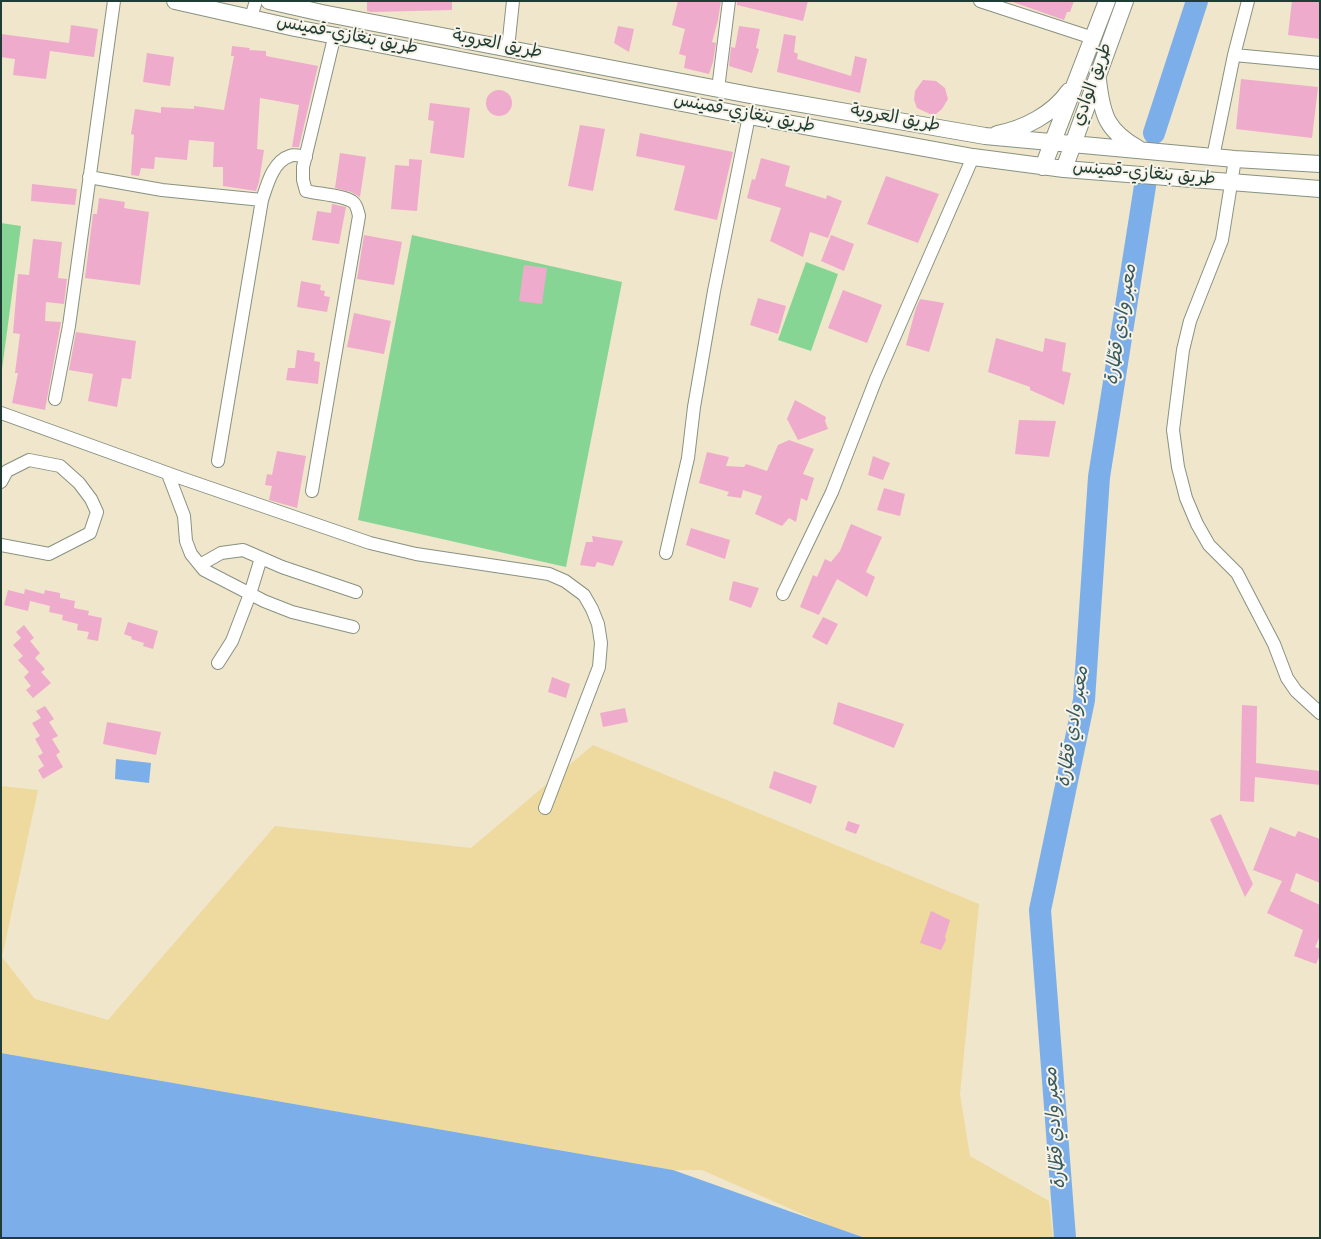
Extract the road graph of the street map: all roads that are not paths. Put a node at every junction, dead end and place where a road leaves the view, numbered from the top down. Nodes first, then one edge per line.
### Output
1 (114, 1) edge
2 (174, 1) edge
3 (256, 1) edge
4 (269, 1) edge
5 (303, 1) edge
6 (514, 1) edge
7 (729, 1) edge
8 (980, 1) edge
9 (1107, 1) edge
10 (1125, 1) edge
11 (1248, 1) edge
12 (322, 13) junction
13 (251, 17) junction
14 (335, 34) junction
15 (1094, 38) junction
16 (508, 48) junction
17 (1234, 55) junction
18 (1320, 63) edge
19 (1097, 78) junction
20 (1077, 79) junction
21 (718, 89) junction
22 (749, 116) junction
23 (986, 136) junction
24 (1052, 142) junction
25 (1072, 145) junction
26 (1144, 151) junction
27 (306, 157) junction
28 (973, 157) junction
29 (1212, 157) junction
30 (1235, 159) junction
31 (1320, 164) edge
32 (1043, 167) junction
33 (1064, 169) junction
34 (89, 177) junction
35 (1232, 183) junction
36 (1320, 189) edge
37 (262, 200) junction
38 (55, 399) dead end
39 (1, 413) edge
40 (218, 461) dead end
41 (168, 474) junction
42 (1, 482) edge
43 (312, 491) dead end
44 (1, 545) edge
45 (666, 553) dead end
46 (262, 558) junction
47 (200, 565) junction
48 (356, 592) dead end
49 (250, 594) junction
50 (783, 594) dead end
51 (353, 627) dead end
52 (218, 663) dead end
53 (1320, 713) edge
54 (545, 808) dead end

1 - 34 street
2 - 13 main road, طريق بنغازي-قمينس
3 - 13 street
4 - 12 main road, طريق العروبة
5 - 12 main road
6 - 16 street
7 - 21 street
8 - 15 street
9 - 15 main road, طريق الوادي
10 - 19 main road, طريق الوادي
11 - 17 street
12 - 16 main road, طريق العروبة
13 - 14 main road, طريق بنغازي-قمينس
14 - 22 main road, طريق بنغازي-قمينس
14 - 27 street
15 - 20 main road, طريق الوادي
16 - 21 main road, طريق العروبة
17 - 18 street
17 - 29 street
19 - 25 main road, طريق الوادي
19 - 26 main road
20 - 23 main road
20 - 24 main road, طريق الوادي
21 - 23 main road, طريق العروبة
22 - 28 main road, طريق بنغازي-قمينس
22 - 45 street
23 - 24 main road, طريق العروبة
24 - 25 main road, طريق العروبة
24 - 32 main road, طريق الوادي
25 - 26 main road, طريق العروبة
25 - 33 main road, طريق الوادي
26 - 29 main road, طريق العروبة
27 - 37 street
27 - 43 street
28 - 32 main road, طريق بنغازي-قمينس
28 - 50 street
29 - 30 main road, طريق العروبة
30 - 31 main road, طريق العروبة
30 - 35 street
32 - 33 main road, طريق بنغازي-قمينس
33 - 35 main road, طريق بنغازي-قمينس
34 - 37 street
34 - 38 street
35 - 36 main road, طريق بنغازي-قمينس
35 - 53 street
37 - 40 street
39 - 41 street
41 - 47 street
41 - 54 street
42 - 44 street
46 - 47 street
46 - 48 street
46 - 49 street
47 - 49 street
49 - 51 street
49 - 52 street

